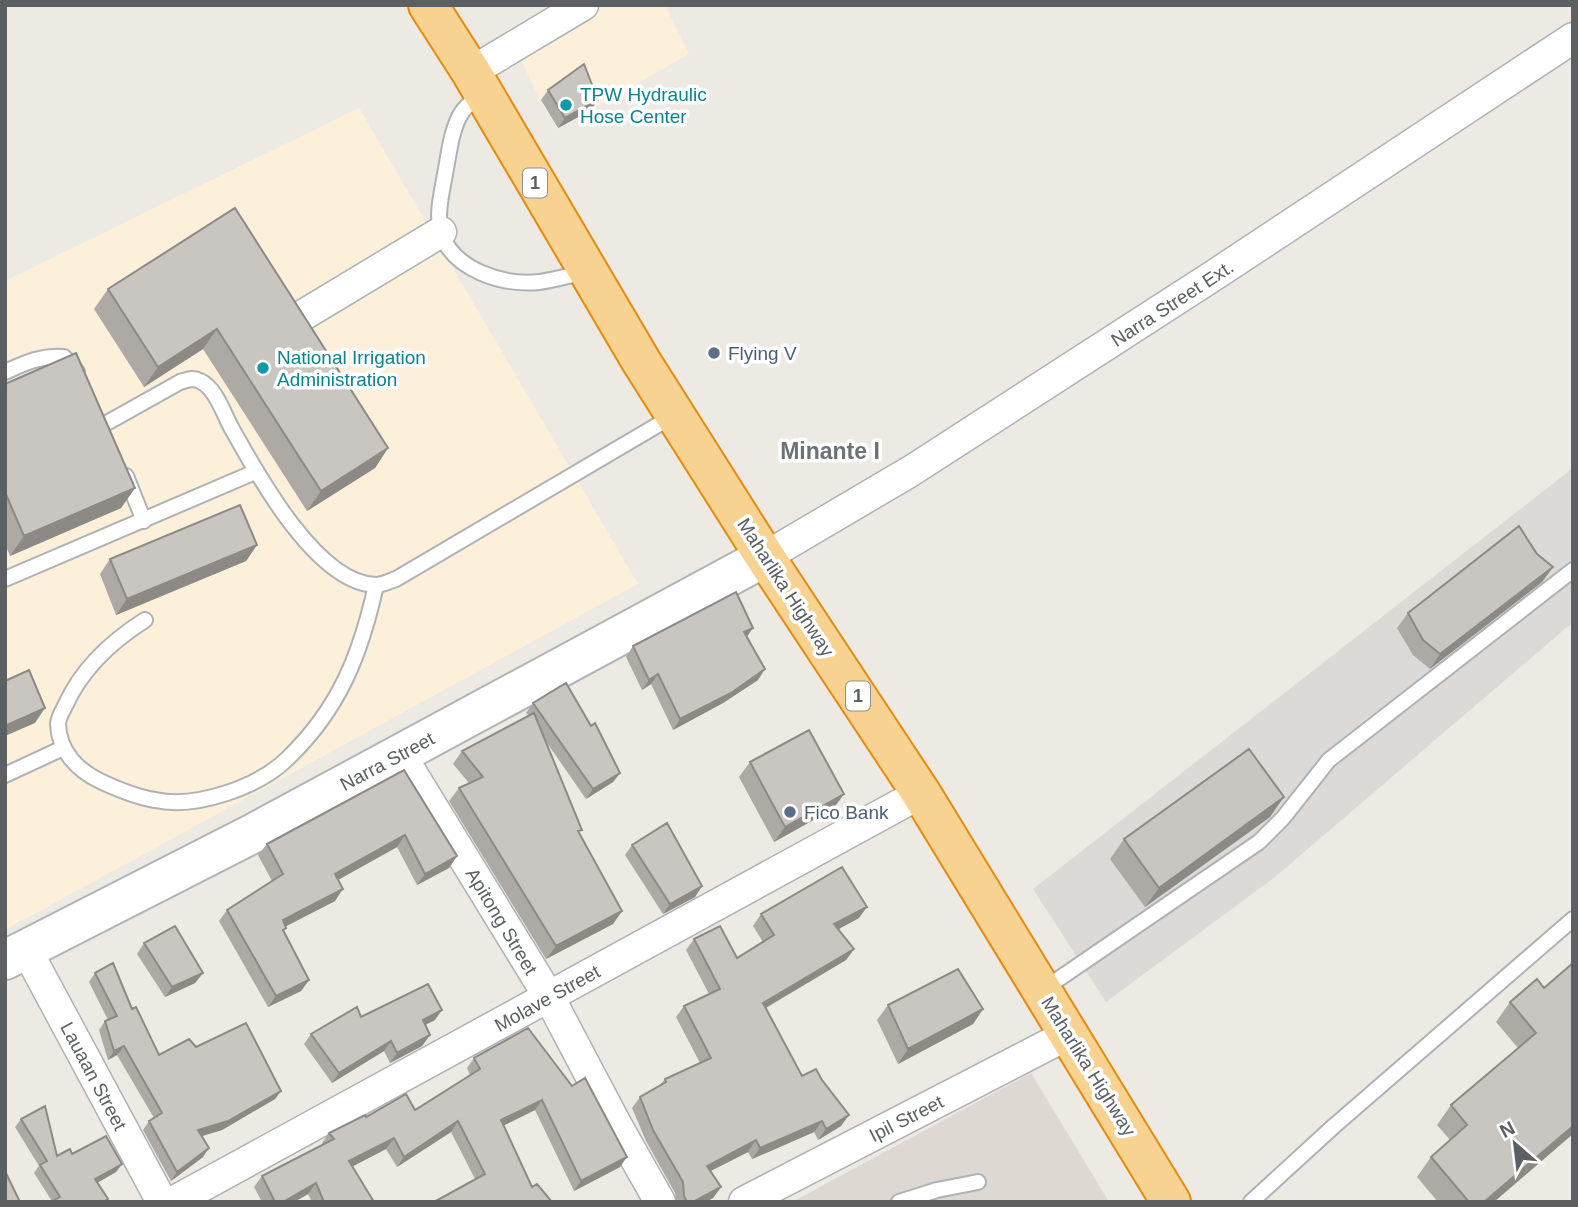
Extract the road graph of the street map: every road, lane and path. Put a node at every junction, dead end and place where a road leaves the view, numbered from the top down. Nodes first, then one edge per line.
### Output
1 (428, 5) edge
2 (583, 5) edge
3 (1573, 38) edge
4 (476, 82) junction
5 (441, 232) junction
6 (587, 271) junction
7 (300, 317) edge
8 (5, 372) edge
9 (86, 387) edge
10 (676, 415) junction
11 (105, 424) edge
12 (120, 460) edge
13 (255, 472) junction
14 (145, 521) junction
15 (765, 557) junction
16 (1573, 570) edge
17 (5, 579) edge
18 (376, 585) junction
19 (145, 620) dead end
20 (62, 748) junction
21 (400, 754) junction
22 (5, 775) edge
23 (921, 793) junction
24 (1573, 919) edge
25 (16, 955) edge
26 (1042, 990) junction
27 (549, 997) junction
28 (1069, 1034) junction
29 (978, 1181) dead end
30 (162, 1202) edge
31 (173, 1202) edge
32 (660, 1202) edge
33 (744, 1202) edge
34 (899, 1202) edge
35 (1171, 1202) edge
36 (1251, 1202) edge

1 - 4 highway, Maharlika Highway / 1
2 - 4 street
3 - 15 street, Narra Street Ext.
4 - 5 lane
4 - 6 highway, Maharlika Highway / 1
5 - 6 lane
5 - 7 street
6 - 10 highway, Maharlika Highway / 1
8 - 9 lane
10 - 15 highway, Maharlika Highway / 1
10 - 18 lane
11 - 13 lane
12 - 14 lane
13 - 14 lane
13 - 18 lane
14 - 17 lane
15 - 21 street, Narra Street
15 - 23 highway, Maharlika Highway / 1
16 - 26 lane
18 - 20 lane
19 - 20 lane
20 - 22 lane
21 - 25 street, Narra Street
21 - 27 street, Apitong Street
23 - 26 highway, Maharlika Highway / 1
23 - 27 street, Molave Street
24 - 36 lane
25 - 30 street, Lauaan Street
26 - 28 highway, Maharlika Highway / 1
27 - 31 street, Molave Street
27 - 32 street, Apitong Street
28 - 33 street, Ipil Street
28 - 35 highway, Maharlika Highway / 1
29 - 34 lane

